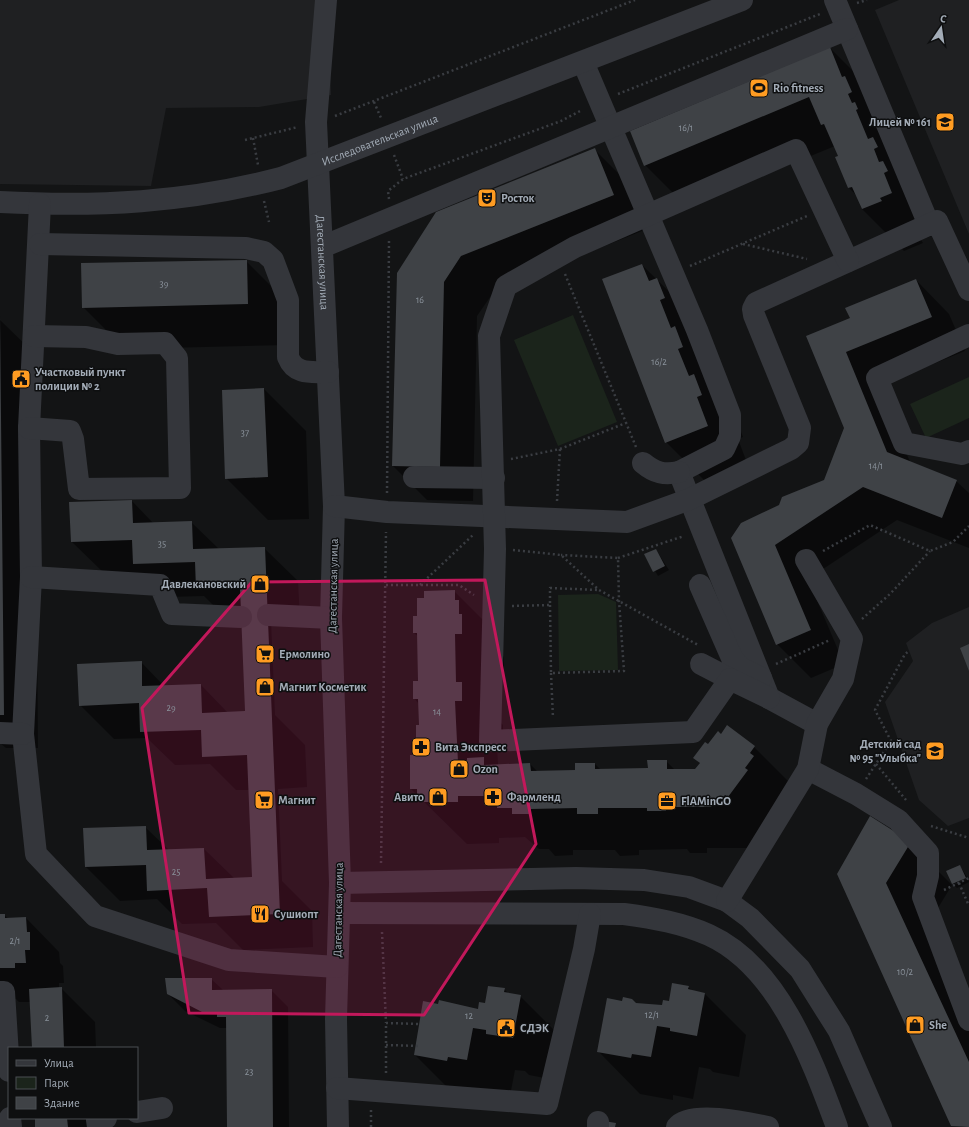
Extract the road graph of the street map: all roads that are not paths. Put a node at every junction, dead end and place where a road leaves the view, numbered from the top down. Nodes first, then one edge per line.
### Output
1 (326, 0) edge
2 (742, 0) edge
3 (836, 4) edge
4 (847, 29) junction
5 (583, 62) junction
6 (611, 127) junction
7 (318, 165) junction
8 (0, 202) edge
9 (40, 204) junction
10 (648, 214) junction
11 (929, 225) junction
12 (40, 244) junction
13 (322, 247) junction
14 (848, 261) junction
15 (969, 290) edge
16 (969, 335) edge
17 (34, 336) junction
18 (328, 372) junction
19 (29, 428) junction
20 (969, 451) edge
21 (643, 463) road end
22 (494, 471) junction
23 (679, 472) junction
24 (414, 477) dead end
25 (690, 499) junction
26 (334, 506) junction
27 (494, 516) junction
28 (806, 560) road end
29 (31, 578) junction
30 (700, 585) dead end
31 (268, 615) dead end
32 (241, 617) dead end
33 (331, 618) junction
34 (700, 655) road end
35 (761, 678) junction
36 (730, 679) junction
37 (769, 698) junction
38 (817, 724) junction
39 (0, 733) edge
40 (23, 734) junction
41 (808, 768) junction
42 (340, 883) junction
43 (727, 901) junction
44 (340, 913) junction
45 (590, 914) junction
46 (337, 967) junction
47 (0, 992) edge
48 (969, 1020) edge
49 (8, 1055) edge
50 (337, 1088) junction
51 (162, 1108) dead end
52 (138, 1112) edge
53 (102, 1119) edge
54 (98, 1127) edge
55 (338, 1127) edge
56 (677, 1127) edge
57 (768, 1127) edge
58 (837, 1127) edge
59 (881, 1127) edge

1 - 7 street, Дагестанская улица
2 - 5 street, Исследовательская улица
3 - 4 street
4 - 6 street
4 - 11 street
5 - 6 street
5 - 7 street, Исследовательская улица
6 - 10 street
6 - 13 street
7 - 9 street, Исследовательская улица
7 - 13 street, Дагестанская улица
8 - 9 street, Исследовательская улица
9 - 12 street
10 - 14 street
10 - 22 street
10 - 23 street
11 - 14 street
11 - 15 street
12 - 17 street
12 - 18 street
13 - 18 street, Дагестанская улица
14 - 25 street
16 - 20 street
17 - 19 street
17 - 19 street
18 - 26 street, Дагестанская улица
19 - 29 street
21 - 23 street
22 - 24 street
22 - 27 street
23 - 25 street
25 - 27 street
25 - 35 street
26 - 27 street
26 - 33 street, Дагестанская улица
27 - 36 street
28 - 38 street
29 - 32 street
29 - 40 street
30 - 35 street
31 - 33 street
33 - 42 street, Дагестанская улица
34 - 36 street
35 - 37 street
36 - 37 street
37 - 38 street
38 - 41 street
39 - 40 street
40 - 46 street
41 - 43 street
41 - 48 street
42 - 43 street
42 - 44 street, Дагестанская улица
43 - 59 street
44 - 45 street
44 - 46 street, Дагестанская улица
45 - 50 street
45 - 58 street
46 - 50 street, Дагестанская улица
47 - 49 street
50 - 55 street, Дагестанская улица
51 - 52 street
53 - 54 street
56 - 57 street

